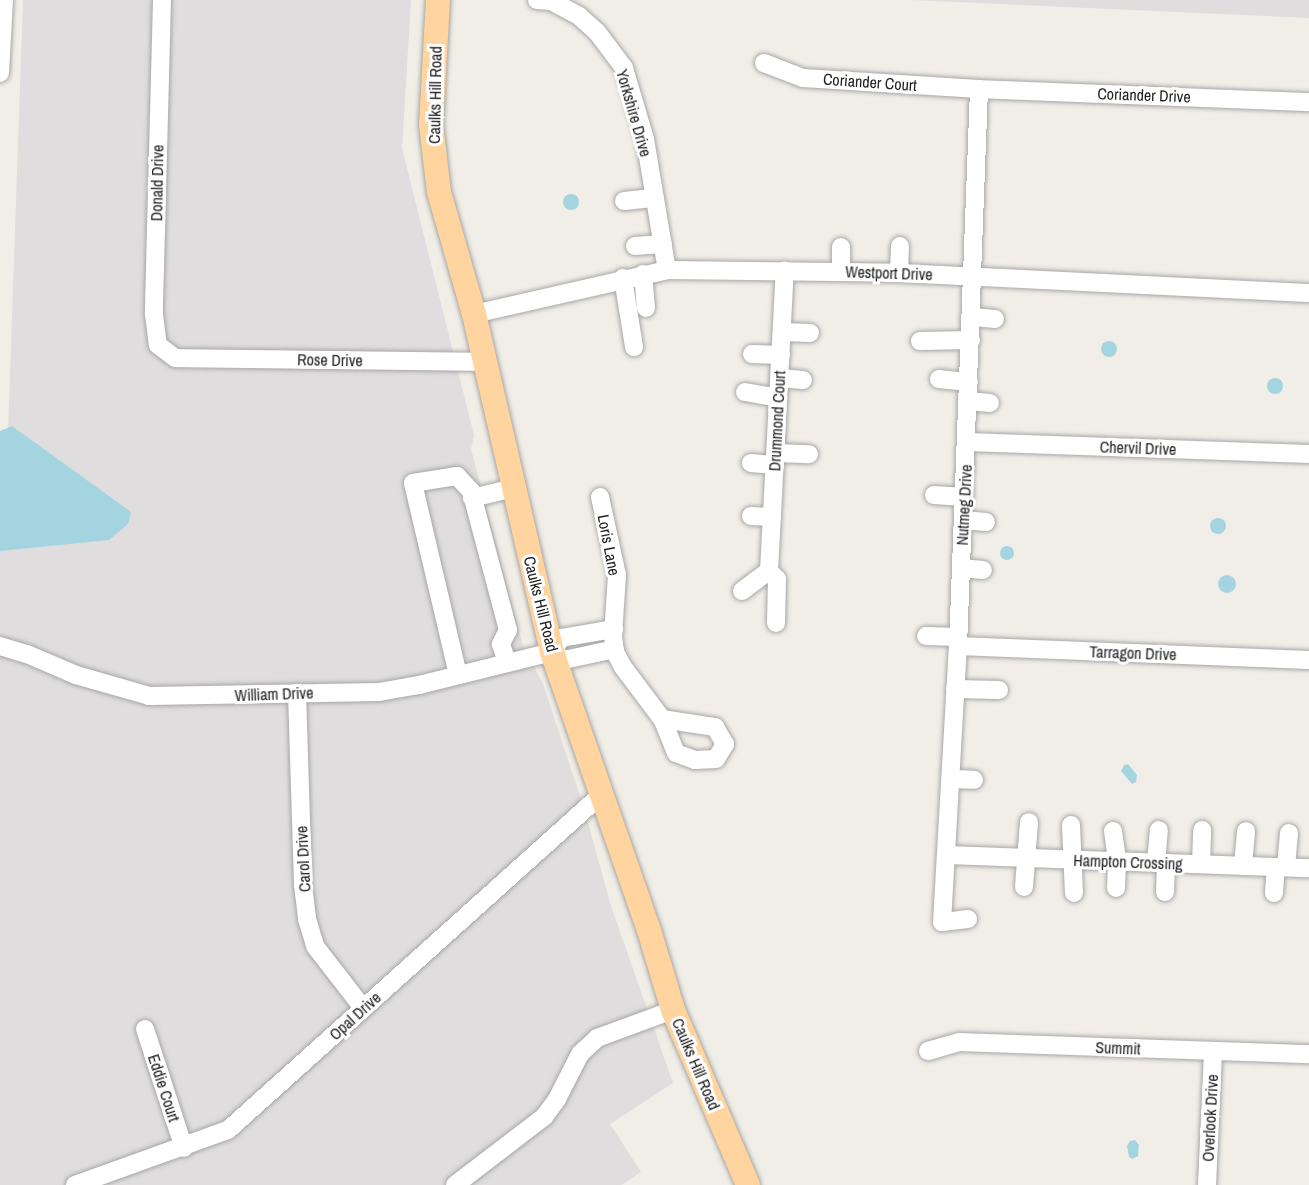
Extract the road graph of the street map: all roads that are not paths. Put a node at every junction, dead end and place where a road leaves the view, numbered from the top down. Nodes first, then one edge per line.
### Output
1 (4, 0) edge
2 (162, 0) edge
3 (438, 0) edge
4 (546, 0) edge
5 (764, 63) dead end
6 (0, 73) edge
7 (980, 89) junction
8 (1309, 102) edge
9 (655, 198) junction
10 (624, 201) dead end
11 (663, 244) junction
12 (634, 246) dead end
13 (900, 246) dead end
14 (841, 247) dead end
15 (667, 270) junction
16 (785, 270) junction
17 (841, 272) junction
18 (899, 273) junction
19 (643, 274) junction
20 (972, 277) junction
21 (623, 278) junction
22 (1309, 293) edge
23 (646, 308) dead end
24 (474, 314) junction
25 (972, 317) junction
26 (995, 319) dead end
27 (782, 332) junction
28 (810, 333) dead end
29 (971, 340) junction
30 (920, 341) dead end
31 (634, 347) dead end
32 (752, 354) dead end
33 (781, 355) junction
34 (174, 358) joint
35 (484, 362) junction
36 (780, 378) junction
37 (939, 379) dead end
38 (803, 380) dead end
39 (969, 382) junction
40 (745, 392) dead end
41 (778, 398) junction
42 (969, 401) junction
43 (990, 403) dead end
44 (967, 442) junction
45 (809, 454) dead end
46 (1309, 454) edge
47 (775, 459) junction
48 (751, 463) dead end
49 (513, 488) junction
50 (934, 495) dead end
51 (600, 497) dead end
52 (964, 497) junction
53 (472, 498) junction
54 (751, 516) dead end
55 (772, 517) junction
56 (963, 519) junction
57 (986, 522) dead end
58 (961, 568) junction
59 (983, 570) dead end
60 (769, 571) junction
61 (742, 591) dead end
62 (776, 623) dead end
63 (614, 629) junction
64 (926, 636) dead end
65 (958, 641) junction
66 (0, 646) edge
67 (615, 649) junction
68 (552, 652) junction
69 (1309, 660) edge
70 (507, 663) junction
71 (458, 675) junction
72 (955, 689) junction
73 (999, 690) dead end
74 (297, 693) junction
75 (662, 719) dead end
76 (951, 779) junction
77 (974, 780) dead end
78 (603, 793) junction
79 (1029, 822) dead end
80 (1071, 825) dead end
81 (1159, 830) dead end
82 (1202, 830) dead end
83 (1113, 831) dead end
84 (1246, 831) dead end
85 (1289, 833) dead end
86 (947, 855) junction
87 (1028, 858) junction
88 (1074, 860) junction
89 (1117, 861) junction
90 (1161, 863) junction
91 (1201, 864) junction
92 (1243, 866) junction
93 (1281, 867) junction
94 (1309, 868) edge
95 (1024, 887) dead end
96 (1116, 888) dead end
97 (1165, 892) dead end
98 (1074, 893) dead end
99 (1274, 893) dead end
100 (968, 920) dead end
101 (363, 1008) junction
102 (673, 1010) junction
103 (145, 1029) dead end
104 (928, 1051) dead end
105 (1213, 1051) junction
106 (1309, 1054) edge
107 (184, 1148) junction
108 (75, 1185) edge
109 (455, 1185) edge
110 (748, 1185) edge
111 (1207, 1185) edge

1 - 6 street
2 - 34 street, Donald Drive
3 - 24 main road, Caulks Hill Road
4 - 9 street, Yorkshire Drive
5 - 7 street, Coriander Court
7 - 8 street, Coriander Drive
7 - 20 street, Nutmeg Drive
9 - 10 street
9 - 11 street, Yorkshire Drive
11 - 12 street
11 - 15 street, Yorkshire Drive
13 - 18 street
14 - 17 street
15 - 16 street, Westport Drive
15 - 19 street, Westport Drive
16 - 17 street, Westport Drive
16 - 27 street, Drummond Court
17 - 18 street, Westport Drive
18 - 20 street, Westport Drive
19 - 21 street, Westport Drive
19 - 23 street
20 - 22 street, Westport Drive
20 - 25 street, Nutmeg Drive
21 - 24 street, Westport Drive
21 - 31 street
24 - 35 main road, Caulks Hill Road
25 - 26 street
25 - 29 street, Nutmeg Drive
27 - 28 street
27 - 33 street, Drummond Court
29 - 30 street
29 - 39 street, Nutmeg Drive
32 - 33 street
33 - 36 street, Drummond Court
34 - 35 street, Rose Drive
35 - 49 main road, Caulks Hill Road
36 - 38 street
36 - 41 street, Drummond Court
37 - 39 street
39 - 42 street, Nutmeg Drive
40 - 41 street
41 - 47 street, Drummond Court
42 - 43 street
42 - 44 street, Nutmeg Drive
44 - 46 street, Chervil Drive
44 - 52 street, Nutmeg Drive
45 - 47 street
47 - 48 street
47 - 55 street, Drummond Court
49 - 53 street
49 - 68 main road, Caulks Hill Road
50 - 52 street
51 - 63 street, Loris Lane
52 - 56 street, Nutmeg Drive
53 - 70 street
53 - 71 street
54 - 55 street
55 - 60 street, Drummond Court
56 - 57 street
56 - 58 street, Nutmeg Drive
58 - 59 street
58 - 65 street, Nutmeg Drive
60 - 61 street
60 - 62 street, Drummond Court
63 - 67 street, Loris Lane
63 - 68 street
64 - 65 street, Tarragon Drive
65 - 69 street, Tarragon Drive
65 - 72 street, Nutmeg Drive
66 - 74 street, William Drive
67 - 68 street
67 - 75 street, Loris Lane
68 - 70 street, William Drive
68 - 78 main road, Caulks Hill Road
70 - 71 street, William Drive
71 - 74 street, William Drive
72 - 73 street
72 - 76 street, Nutmeg Drive
74 - 101 street, Carol Drive
76 - 77 street
76 - 86 street, Nutmeg Drive
78 - 101 street, Opal Drive
78 - 102 main road, Caulks Hill Road
79 - 87 street
80 - 88 street
81 - 90 street
82 - 91 street
83 - 89 street
84 - 92 street
85 - 93 street
86 - 87 street, Hampton Crossing
86 - 100 street, Nutmeg Drive
87 - 88 street, Hampton Crossing
87 - 95 street
88 - 89 street, Hampton Crossing
88 - 98 street
89 - 90 street, Hampton Crossing
89 - 96 street
90 - 91 street, Hampton Crossing
90 - 97 street
91 - 92 street, Hampton Crossing
92 - 93 street, Hampton Crossing
93 - 94 street, Hampton Crossing
93 - 99 street
101 - 107 street, Opal Drive
102 - 109 street
102 - 110 main road, Caulks Hill Road
103 - 107 street, Eddie Court
104 - 105 street, Summit
105 - 106 street, Summit
105 - 111 street, Overlook Drive
107 - 108 street, Opal Drive

